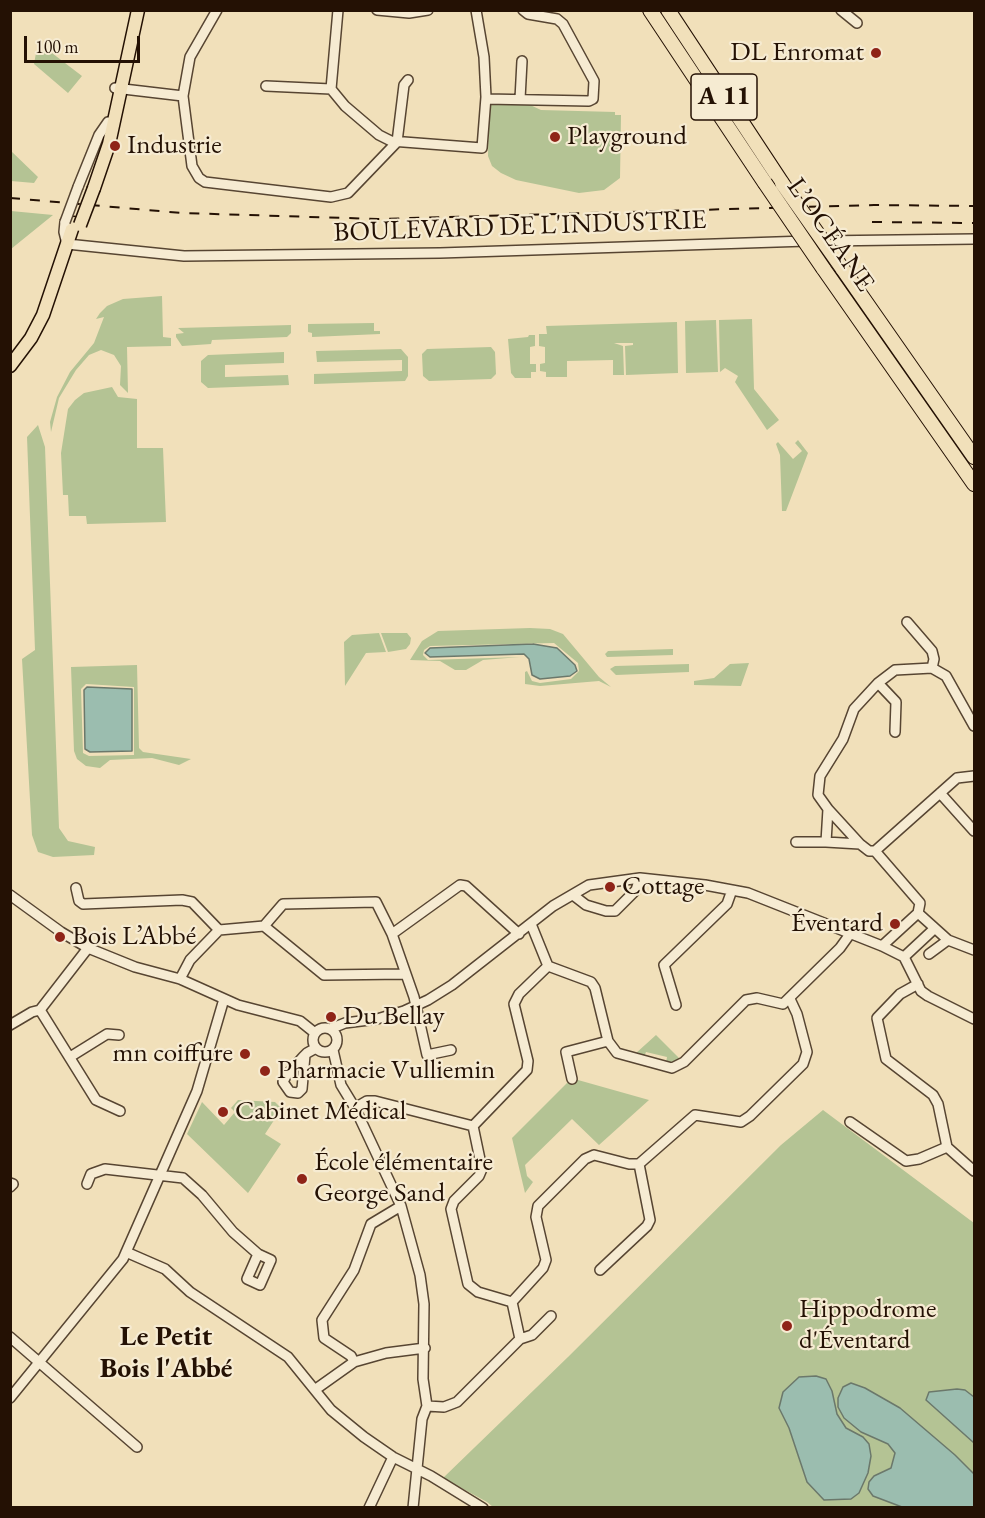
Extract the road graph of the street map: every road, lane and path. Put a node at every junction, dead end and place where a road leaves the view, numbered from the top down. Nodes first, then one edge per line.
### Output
1 (132, 10) edge
2 (138, 10) edge
3 (217, 10) edge
4 (338, 10) edge
5 (376, 10) edge
6 (428, 10) edge
7 (476, 10) edge
8 (523, 10) edge
9 (650, 10) edge
10 (668, 10) edge
11 (842, 10) edge
12 (416, 12) edge
13 (857, 23) dead end
14 (522, 61) dead end
15 (408, 80) dead end
16 (266, 86) dead end
17 (118, 88) junction
18 (331, 89) junction
19 (183, 96) junction
20 (486, 99) junction
21 (520, 99) junction
22 (397, 142) junction
23 (87, 187) junction
24 (975, 239) edge
25 (70, 244) junction
26 (10, 366) edge
27 (975, 457) edge
28 (975, 484) edge
29 (907, 622) dead end
30 (933, 668) junction
31 (878, 683) junction
32 (975, 726) edge
33 (895, 732) dead end
34 (975, 776) edge
35 (940, 793) junction
36 (828, 809) junction
37 (975, 831) edge
38 (796, 842) dead end
39 (826, 843) junction
40 (860, 844) junction
41 (875, 851) junction
42 (640, 878) junction
43 (76, 888) dead end
44 (732, 890) junction
45 (10, 895) edge
46 (573, 895) junction
47 (918, 914) junction
48 (531, 924) junction
49 (264, 926) junction
50 (934, 929) junction
51 (219, 930) junction
52 (392, 934) junction
53 (519, 934) junction
54 (850, 934) junction
55 (948, 940) junction
56 (882, 946) junction
57 (88, 948) junction
58 (975, 950) edge
59 (929, 954) dead end
60 (904, 957) junction
61 (548, 966) junction
62 (405, 974) junction
63 (180, 979) junction
64 (918, 984) junction
65 (224, 999) junction
66 (790, 999) junction
67 (676, 1005) dead end
68 (416, 1006) junction
69 (40, 1010) junction
70 (975, 1019) edge
71 (10, 1025) edge
72 (335, 1030) junction
73 (315, 1033) junction
74 (119, 1035) dead end
75 (608, 1041) junction
76 (316, 1048) junction
77 (333, 1050) junction
78 (450, 1050) dead end
79 (305, 1055) dead end
80 (70, 1057) junction
81 (572, 1079) dead end
82 (355, 1108) junction
83 (120, 1111) dead end
84 (850, 1122) dead end
85 (473, 1126) junction
86 (947, 1147) junction
87 (639, 1164) junction
88 (975, 1171) edge
89 (160, 1175) junction
90 (87, 1184) dead end
91 (401, 1206) junction
92 (126, 1252) junction
93 (258, 1254) dead end
94 (600, 1270) dead end
95 (512, 1302) junction
96 (551, 1316) dead end
97 (10, 1337) edge
98 (520, 1340) junction
99 (425, 1348) junction
100 (354, 1362) junction
101 (39, 1363) junction
102 (316, 1389) junction
103 (10, 1398) edge
104 (427, 1406) junction
105 (137, 1447) dead end
106 (393, 1456) junction
107 (418, 1469) junction
108 (369, 1508) edge
109 (413, 1508) edge
110 (483, 1508) edge

1 - 17 main road
2 - 17 main road
3 - 19 street
4 - 18 street
5 - 12 street
6 - 12 street
7 - 20 street
8 - 21 street
9 - 28 highway, L’OCÉANE / A 11, bridge
10 - 27 highway, L’OCÉANE / A 11, bridge
11 - 13 street
14 - 21 street
15 - 22 street
16 - 18 street
17 - 19 street
17 - 23 main road
17 - 23 main road
18 - 22 street
19 - 22 street
20 - 21 street
20 - 22 street
23 - 25 main road, bridge
24 - 25 street, BOULEVARD DE L'INDUSTRIE
25 - 26 main road
29 - 30 street
30 - 31 street
30 - 32 street
31 - 33 street
31 - 36 street
34 - 35 street
35 - 37 street
35 - 41 street
36 - 39 street
36 - 40 street
38 - 39 street
39 - 40 street
40 - 41 street
41 - 47 street
42 - 44 street
42 - 46 street
42 - 46 street
43 - 51 street
44 - 54 street
44 - 67 street
45 - 57 street
46 - 48 street
47 - 50 street
47 - 56 street
48 - 53 street
48 - 61 street
49 - 51 street
49 - 52 street
49 - 62 street
50 - 55 street
50 - 60 street
51 - 63 street
52 - 53 street
52 - 62 street
53 - 68 street
54 - 56 street
54 - 66 street
55 - 58 street
55 - 59 street
56 - 60 street
57 - 63 street
57 - 69 street
60 - 64 street
61 - 75 street
61 - 85 street
62 - 68 street
63 - 65 street
64 - 70 street
64 - 86 street
65 - 73 street
65 - 89 street
66 - 75 street
66 - 87 street
68 - 72 street
68 - 78 street
69 - 71 street
69 - 80 street
72 - 73 street
72 - 77 street
73 - 76 street
74 - 80 street
75 - 81 street
76 - 77 street
76 - 79 street
77 - 82 street
80 - 83 street
82 - 85 street
82 - 91 street
84 - 86 street
85 - 95 street
86 - 88 street
87 - 94 street
87 - 95 street
89 - 90 street
89 - 92 street
89 - 93 street
91 - 99 street
91 - 100 street
92 - 101 street
92 - 102 street
95 - 98 street
96 - 98 street
97 - 101 street
98 - 104 street
99 - 100 street
99 - 104 street
100 - 102 street
101 - 103 street
101 - 105 street
102 - 106 street
104 - 107 street
106 - 107 street
106 - 108 street
107 - 109 street
107 - 110 street

